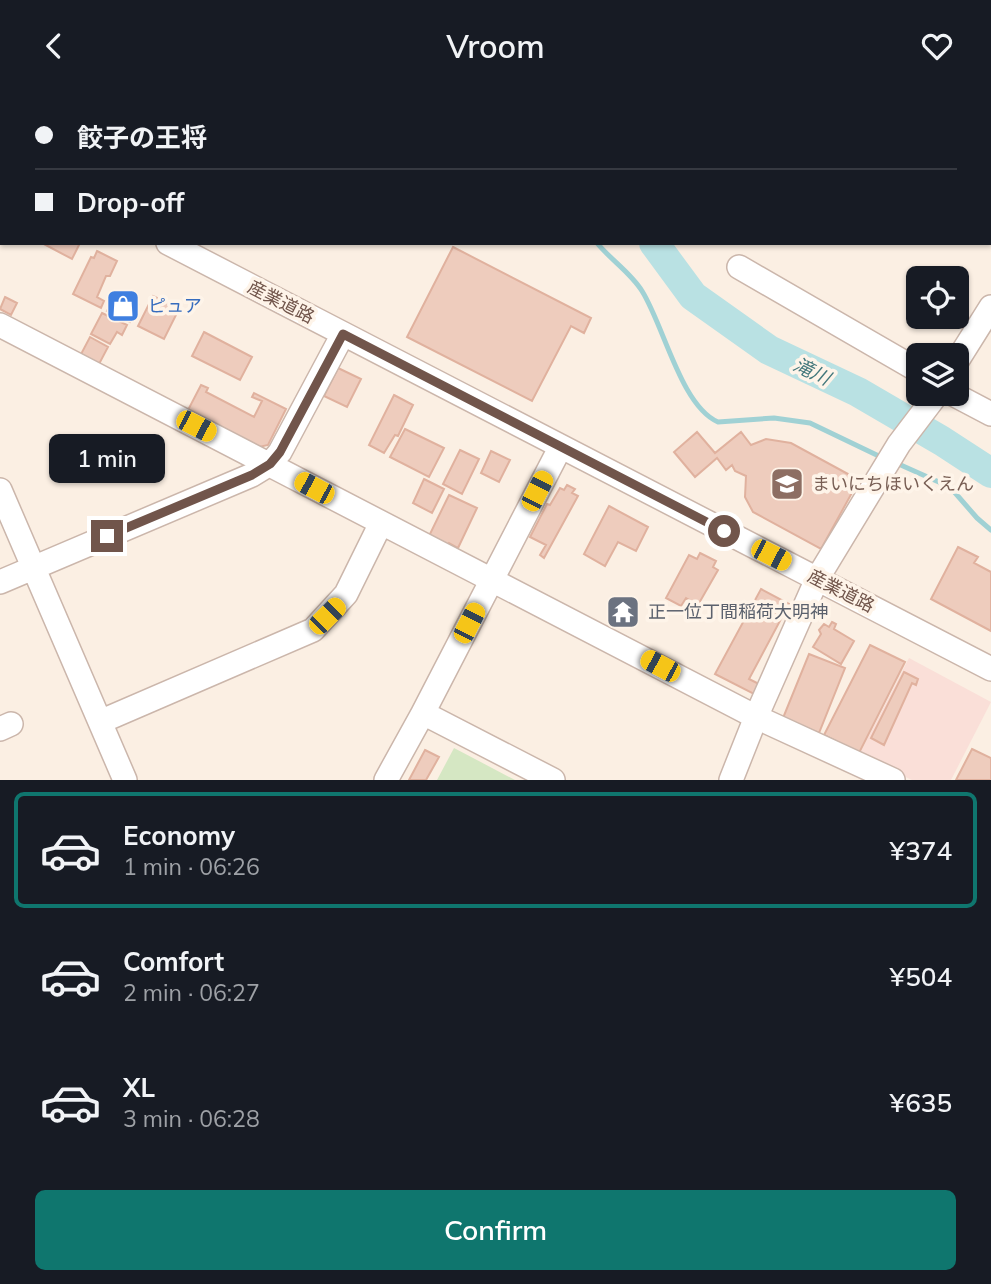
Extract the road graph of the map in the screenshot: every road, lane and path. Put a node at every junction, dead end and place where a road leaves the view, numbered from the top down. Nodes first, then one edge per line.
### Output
1 (172, 245) edge
2 (739, 267) dead end
3 (991, 307) edge
4 (0, 325) edge
5 (343, 334) junction
6 (968, 343) edge
7 (906, 364) edge
8 (932, 406) edge
9 (969, 406) edge
10 (991, 414) edge
11 (560, 448) junction
12 (270, 464) junction
13 (0, 490) edge
14 (381, 523) junction
15 (34, 567) junction
16 (492, 579) junction
17 (817, 579) junction
18 (0, 582) edge
19 (991, 669) edge
20 (423, 713) junction
21 (757, 716) junction
22 (102, 721) junction
23 (125, 780) edge
24 (386, 780) edge
25 (553, 780) edge
26 (731, 780) edge
27 (893, 780) edge

1 - 5 street, 産業道路
2 - 7 street
3 - 6 street
4 - 12 street
5 - 11 street, 産業道路
5 - 12 street
8 - 17 street
9 - 10 street
11 - 16 street
11 - 17 street, 産業道路
12 - 14 street
12 - 15 street
13 - 15 street
14 - 16 street
14 - 22 street
15 - 18 street
15 - 22 street
16 - 20 street
16 - 21 street
17 - 19 street, 産業道路
17 - 21 street
20 - 24 street
20 - 25 street
21 - 26 street
21 - 27 street
22 - 23 street

